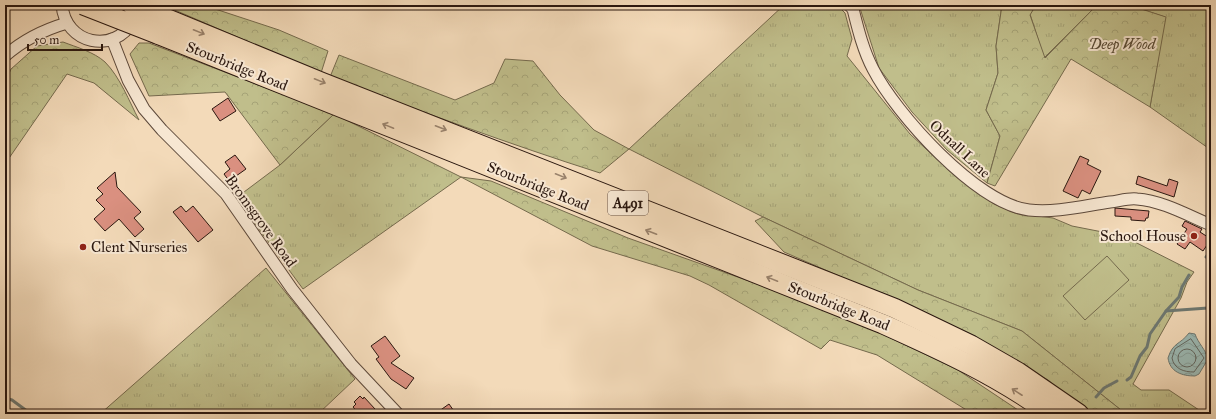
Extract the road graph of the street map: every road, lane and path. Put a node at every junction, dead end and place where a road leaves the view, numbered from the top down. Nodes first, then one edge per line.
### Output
1 (62, 5) edge
2 (83, 5) edge
3 (132, 5) edge
4 (137, 5) edge
5 (849, 5) edge
6 (67, 23) junction
7 (160, 25) junction
8 (112, 39) junction
9 (5, 56) edge
10 (1211, 225) edge
11 (398, 414) edge
12 (1050, 414) edge
13 (1079, 414) edge

1 - 6 street
2 - 7 highway, Stourbridge Road / A491, bridge
3 - 7 highway, Stourbridge Road / A491, bridge
4 - 8 street
5 - 10 street, Odnall Lane
6 - 8 street
6 - 9 street
12 -> 7 highway, Stourbridge Road / A491
7 -> 13 highway, Stourbridge Road / A491
8 - 11 street, Bromsgrove Road

